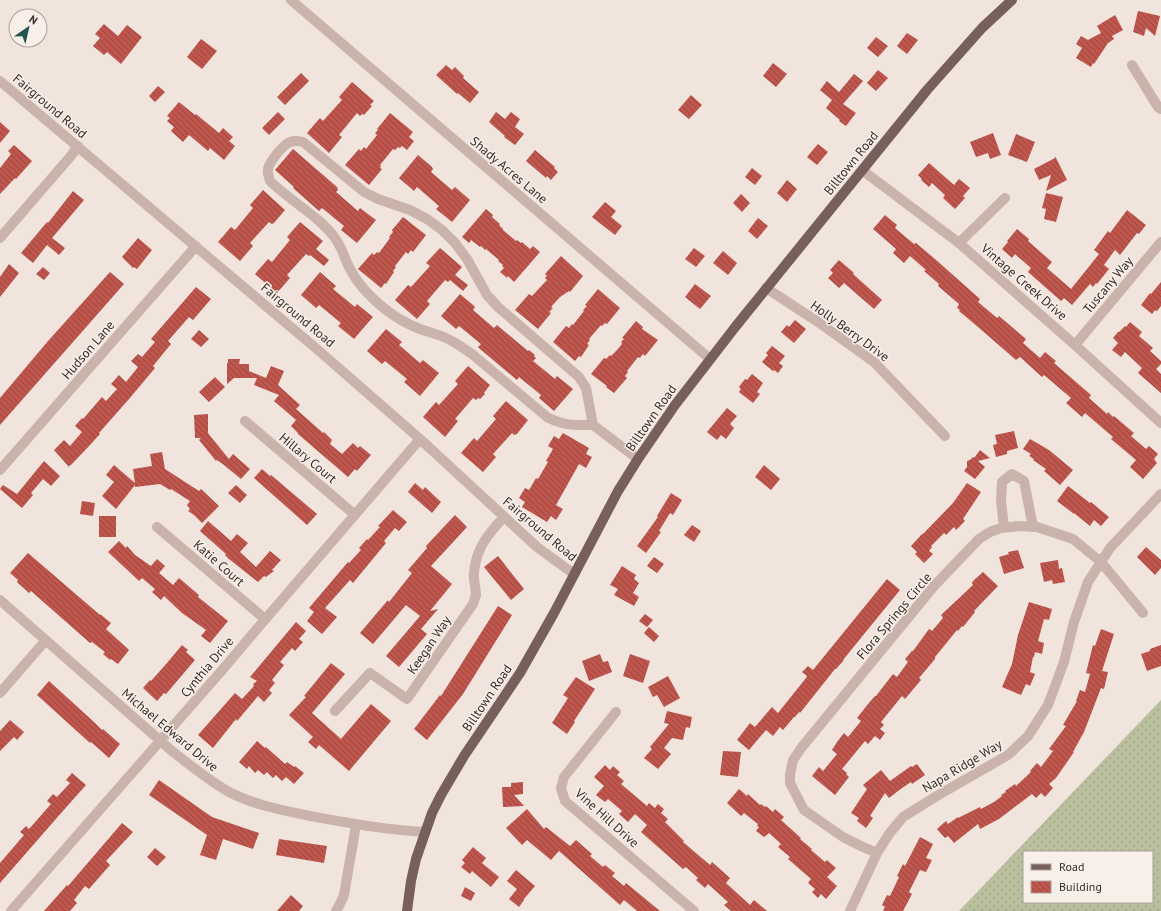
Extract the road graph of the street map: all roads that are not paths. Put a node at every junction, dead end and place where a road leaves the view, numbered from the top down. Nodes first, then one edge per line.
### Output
1 (291, 0) edge
2 (1012, 0) edge
3 (1132, 65) dead end
4 (0, 81) edge
5 (1161, 109) edge
6 (78, 146) junction
7 (862, 170) junction
8 (1005, 198) dead end
9 (0, 238) edge
10 (1161, 242) edge
11 (959, 243) junction
12 (196, 246) junction
13 (766, 288) junction
14 (1076, 345) junction
15 (710, 359) junction
16 (245, 421) dead end
17 (1161, 423) edge
18 (593, 425) junction
19 (945, 436) dead end
20 (420, 439) junction
21 (638, 459) junction
22 (0, 470) edge
23 (1161, 494) edge
24 (355, 515) junction
25 (504, 517) junction
26 (1033, 526) junction
27 (157, 527) dead end
28 (1004, 528) junction
29 (1101, 562) junction
30 (574, 574) junction
31 (0, 600) edge
32 (1143, 613) dead end
33 (265, 620) junction
34 (46, 640) junction
35 (0, 693) edge
36 (335, 711) dead end
37 (616, 712) dead end
38 (161, 741) junction
39 (356, 825) junction
40 (425, 832) junction
41 (877, 853) junction
42 (11, 911) edge
43 (336, 911) edge
44 (407, 911) edge
45 (694, 911) edge
46 (850, 911) edge

1 - 15 street, Shady Acres Lane
2 - 7 main road, Billtown Road
3 - 5 street
4 - 6 street, Fairground Road
6 - 9 street
6 - 12 street, Fairground Road
7 - 11 street, Vintage Creek Drive
7 - 13 main road, Billtown Road
8 - 11 street
10 - 14 street, Tuscany Way
11 - 14 street, Vintage Creek Drive
12 - 20 street, Fairground Road
12 - 22 street, Hudson Lane
13 - 15 main road, Billtown Road
13 - 19 street, Holly Berry Drive
14 - 17 street, Vintage Creek Drive
15 - 21 main road, Billtown Road
16 - 24 street, Hillary Court
18 - 18 street
18 - 21 street
20 - 24 street, Cynthia Drive
20 - 25 street, Fairground Road
21 - 30 main road, Billtown Road
23 - 29 street, Napa Ridge Way
24 - 33 street, Cynthia Drive
25 - 30 street, Fairground Road
25 - 36 street, Keegan Way
26 - 28 street, Flora Springs Circle
26 - 28 street
26 - 29 street, Flora Springs Circle
27 - 33 street, Katie Court
28 - 41 street, Flora Springs Circle
29 - 32 street, Flora Springs Circle
29 - 41 street, Napa Ridge Way
30 - 40 main road, Billtown Road
31 - 34 street, Michael Edward Drive
33 - 38 street, Cynthia Drive
34 - 35 street
34 - 38 street, Michael Edward Drive
37 - 45 street, Vine Hill Drive
38 - 39 street, Michael Edward Drive
38 - 42 street, Cynthia Drive
39 - 40 street, Michael Edward Drive
39 - 43 street
40 - 44 main road, Billtown Road
41 - 46 street, Napa Ridge Way

